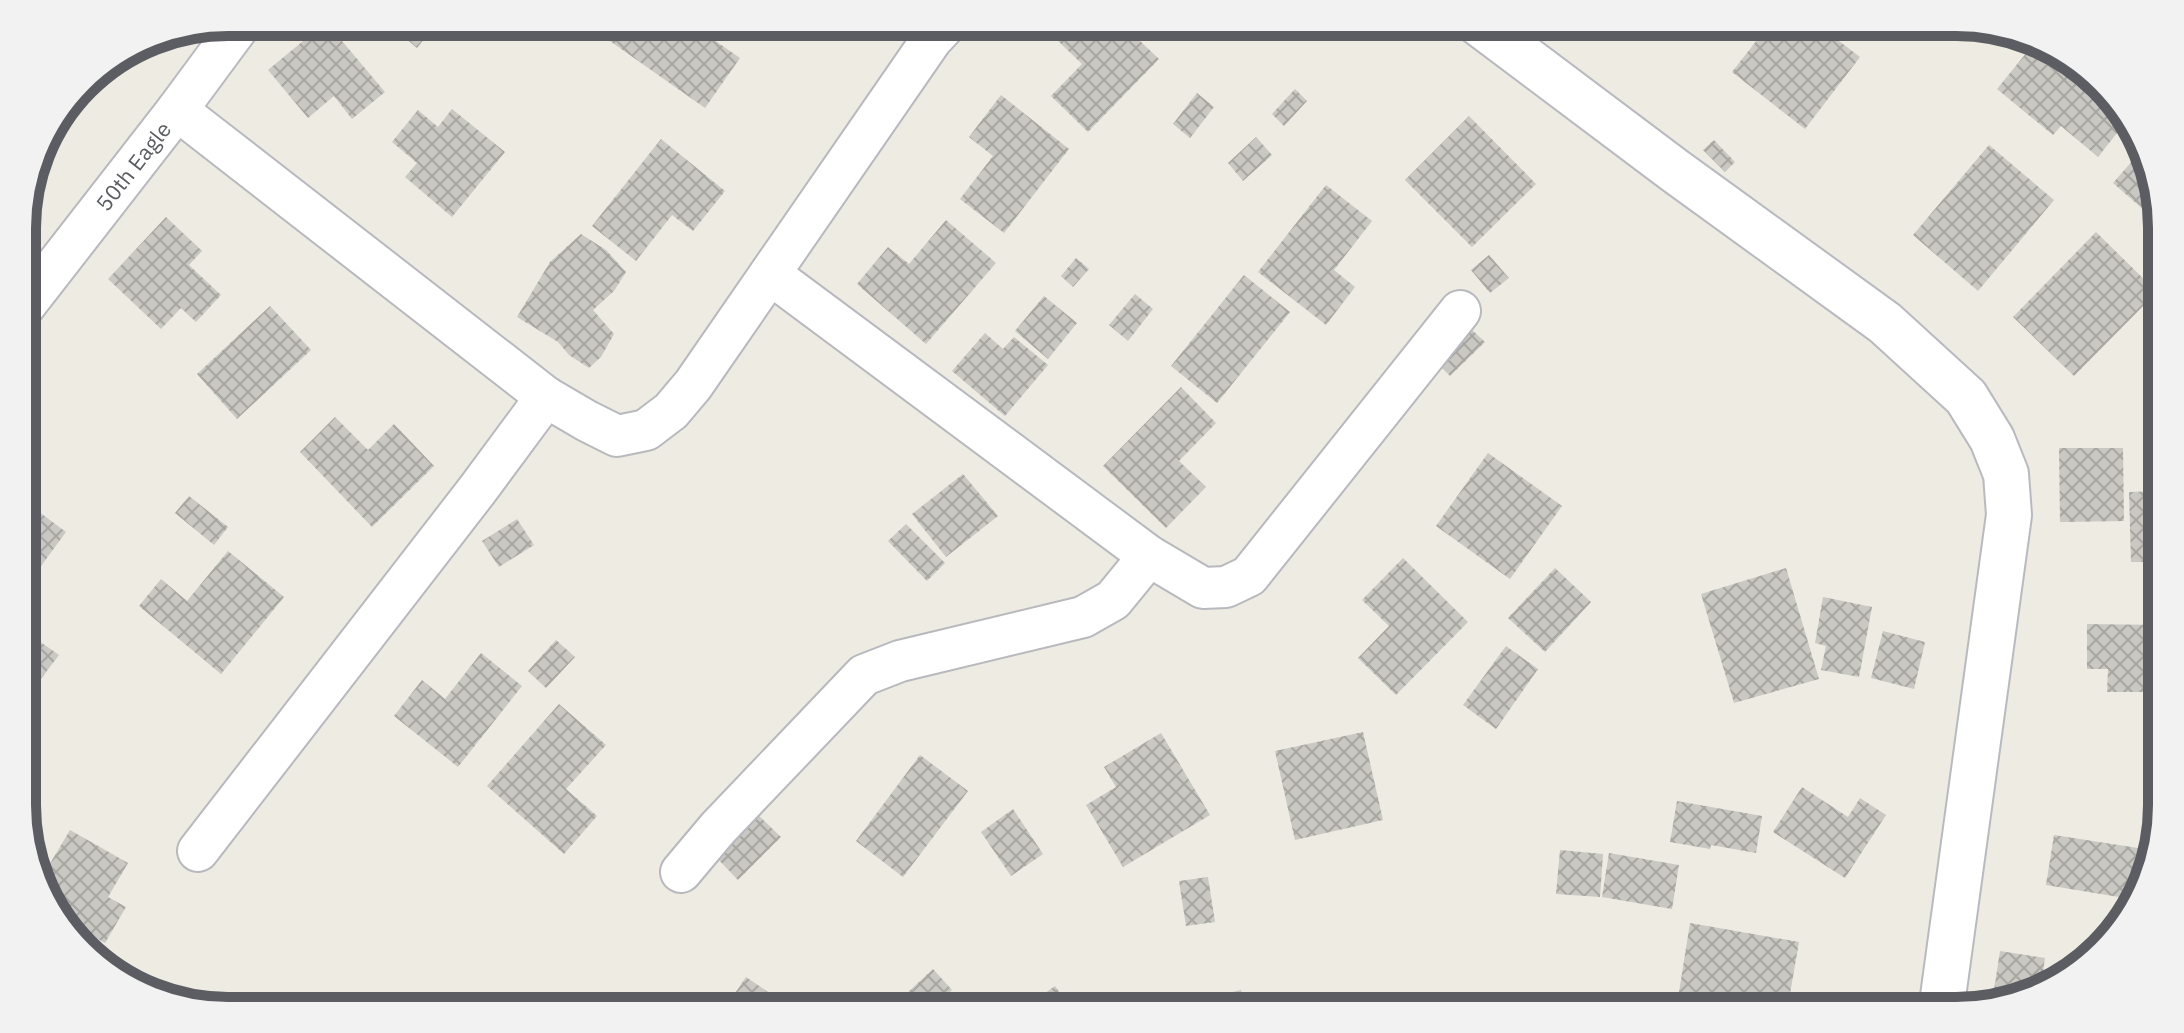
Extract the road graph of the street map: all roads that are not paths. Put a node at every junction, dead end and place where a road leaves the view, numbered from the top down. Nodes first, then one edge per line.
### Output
1 (232, 36) edge
2 (935, 36) edge
3 (1496, 36) edge
4 (177, 110) junction
5 (770, 274) junction
6 (36, 291) edge
7 (1460, 311) dead end
8 (546, 397) junction
9 (1149, 556) junction
10 (198, 851) dead end
11 (681, 872) dead end
12 (1943, 997) edge

1 - 4 street, 50th Eagle
2 - 5 street
3 - 12 main road
4 - 6 street, 50th Eagle
4 - 8 street
5 - 8 street
5 - 9 street
7 - 9 street
8 - 10 street
9 - 11 street

